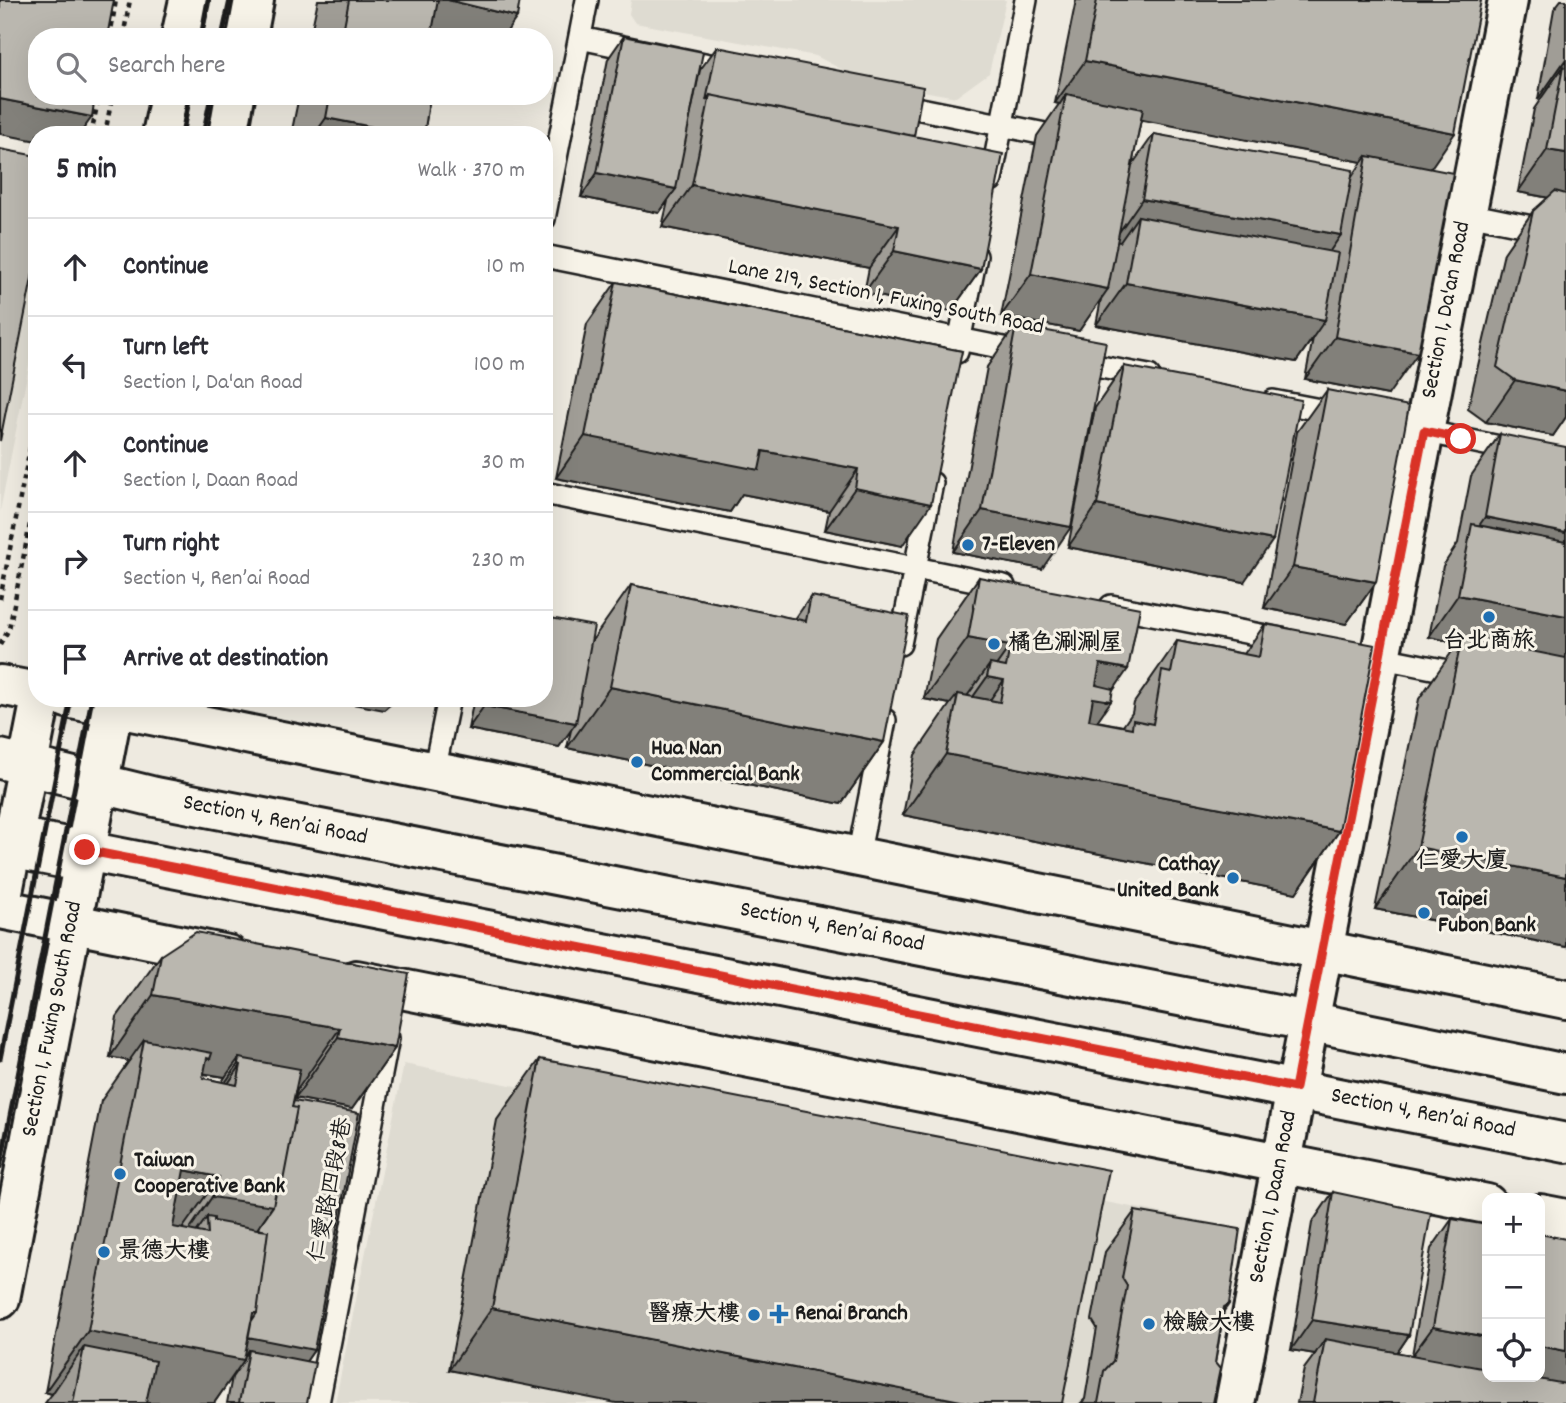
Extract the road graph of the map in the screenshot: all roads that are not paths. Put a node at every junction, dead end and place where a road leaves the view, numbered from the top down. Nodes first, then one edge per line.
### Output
1 (188, 0) edge
2 (254, 0) edge
3 (587, 0) edge
4 (1026, 0) edge
5 (1508, 0) edge
6 (183, 28) edge
7 (249, 28) edge
8 (580, 38) junction
9 (757, 75) edge
10 (866, 98) edge
11 (168, 105) edge
12 (233, 105) edge
13 (164, 126) edge
14 (230, 126) edge
15 (1001, 126) junction
16 (1083, 142) edge
17 (553, 174) edge
18 (986, 206) edge
19 (1453, 211) junction
20 (981, 233) edge
21 (1566, 233) edge
22 (553, 258) edge
23 (960, 339) junction
24 (955, 366) edge
25 (1173, 381) edge
26 (1253, 397) edge
27 (1424, 431) junction
28 (936, 461) edge
29 (1566, 461) edge
30 (553, 495) edge
31 (915, 569) junction
32 (1024, 590) edge
33 (1092, 603) edge
34 (1311, 645) edge
35 (1365, 655) junction
36 (897, 660) edge
37 (1486, 679) edge
38 (0, 685) edge
39 (28, 690) edge
40 (890, 699) edge
41 (37, 707) edge
42 (113, 707) edge
43 (133, 707) edge
44 (447, 707) edge
45 (14, 762) edge
46 (435, 772) junction
47 (98, 783) junction
48 (6, 845) edge
49 (858, 857) junction
50 (83, 861) junction
51 (0, 908) edge
52 (71, 924) junction
53 (1321, 950) junction
54 (265, 962) edge
55 (318, 972) edge
56 (398, 988) junction
57 (1566, 999) edge
58 (1308, 1021) junction
59 (1566, 1074) edge
60 (1295, 1088) junction
61 (1566, 1143) edge
62 (1281, 1163) junction
63 (1482, 1203) edge
64 (1545, 1215) edge
65 (1566, 1219) edge
66 (0, 1299) edge
67 (318, 1403) edge
68 (1235, 1403) edge

1 - 6 main road
2 - 7 main road
3 - 8 lane
4 - 15 lane
5 - 19 main road, Section 1, Da'an Road
8 - 9 lane
8 - 17 lane
10 - 15 lane
11 - 13 main road
12 - 14 main road
15 - 16 lane
15 - 18 lane
19 - 21 lane
19 - 27 main road, Section 1, Da'an Road
20 - 23 lane
22 - 23 lane, Lane 219, Section 1, Fuxing South Road
23 - 24 lane
23 - 25 lane, Lane 219, Section 1, Fuxing South Road
26 - 27 lane
27 - 29 lane
27 - 35 main road, Section 1, Da'an Road
28 - 31 lane
30 - 31 lane
31 - 32 lane
31 - 36 lane
33 - 34 lane
35 - 37 lane
35 - 53 main road, Section 1, Da'an Road
38 - 39 main road
40 - 49 lane
41 - 45 main road
42 - 47 main road, Section 1, Fuxing South Road
43 - 46 main road
44 - 46 lane
45 - 47 main road, Section 4, Ren’ai Road
45 - 48 main road
46 - 49 main road
47 - 50 main road, Section 1, Fuxing South Road
47 - 58 main road, Section 4, Ren’ai Road
48 - 50 main road, Section 4, Ren’ai Road
48 - 51 main road
49 - 53 main road
50 - 52 main road, Section 1, Fuxing South Road
50 - 60 main road, Section 4, Ren’ai Road
51 - 52 main road
52 - 54 main road
52 - 66 main road, Section 1, Fuxing South Road
53 - 57 main road
53 - 58 main road, Section 1, Daan Road
55 - 56 main road
56 - 62 main road
56 - 67 lane, 仁愛路四段8巷
58 - 59 main road, Section 4, Ren’ai Road
58 - 60 main road, Section 1, Daan Road
60 - 61 main road, Section 4, Ren’ai Road
60 - 62 main road, Section 1, Daan Road
62 - 63 main road
62 - 68 main road, Section 1, Daan Road
64 - 65 main road

